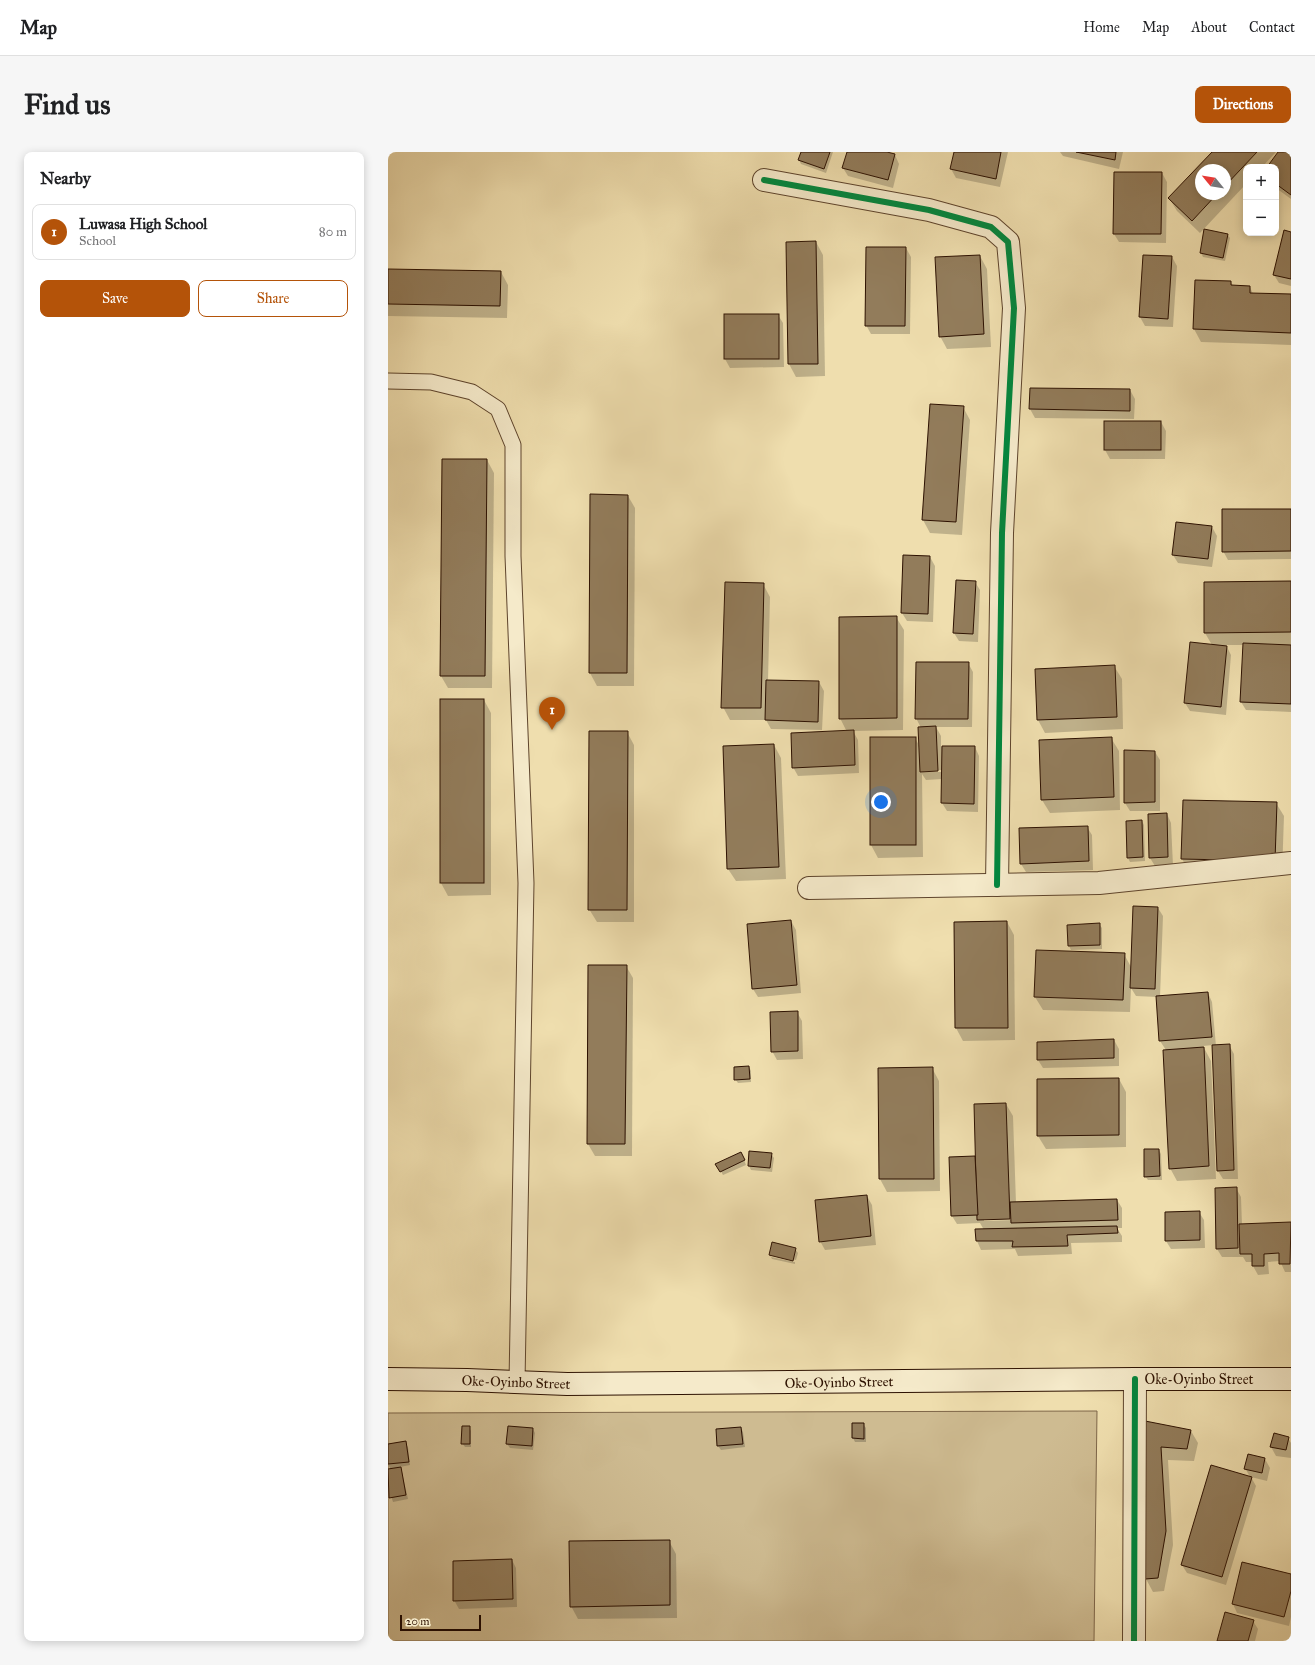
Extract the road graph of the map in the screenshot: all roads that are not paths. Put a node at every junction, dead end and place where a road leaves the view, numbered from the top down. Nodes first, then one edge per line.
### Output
1 (764, 180) dead end
2 (388, 381) edge
3 (1291, 863) edge
4 (997, 885) junction
5 (809, 888) dead end
6 (1134, 1379) junction
7 (388, 1380) edge
8 (1291, 1380) edge
9 (517, 1382) junction
10 (1134, 1641) edge

1 - 4 street
2 - 9 lane
3 - 4 street
4 - 5 street
6 - 8 street, Oke-Oyinbo Street
6 - 9 street, Oke-Oyinbo Street
6 - 10 street
7 - 9 street, Oke-Oyinbo Street

